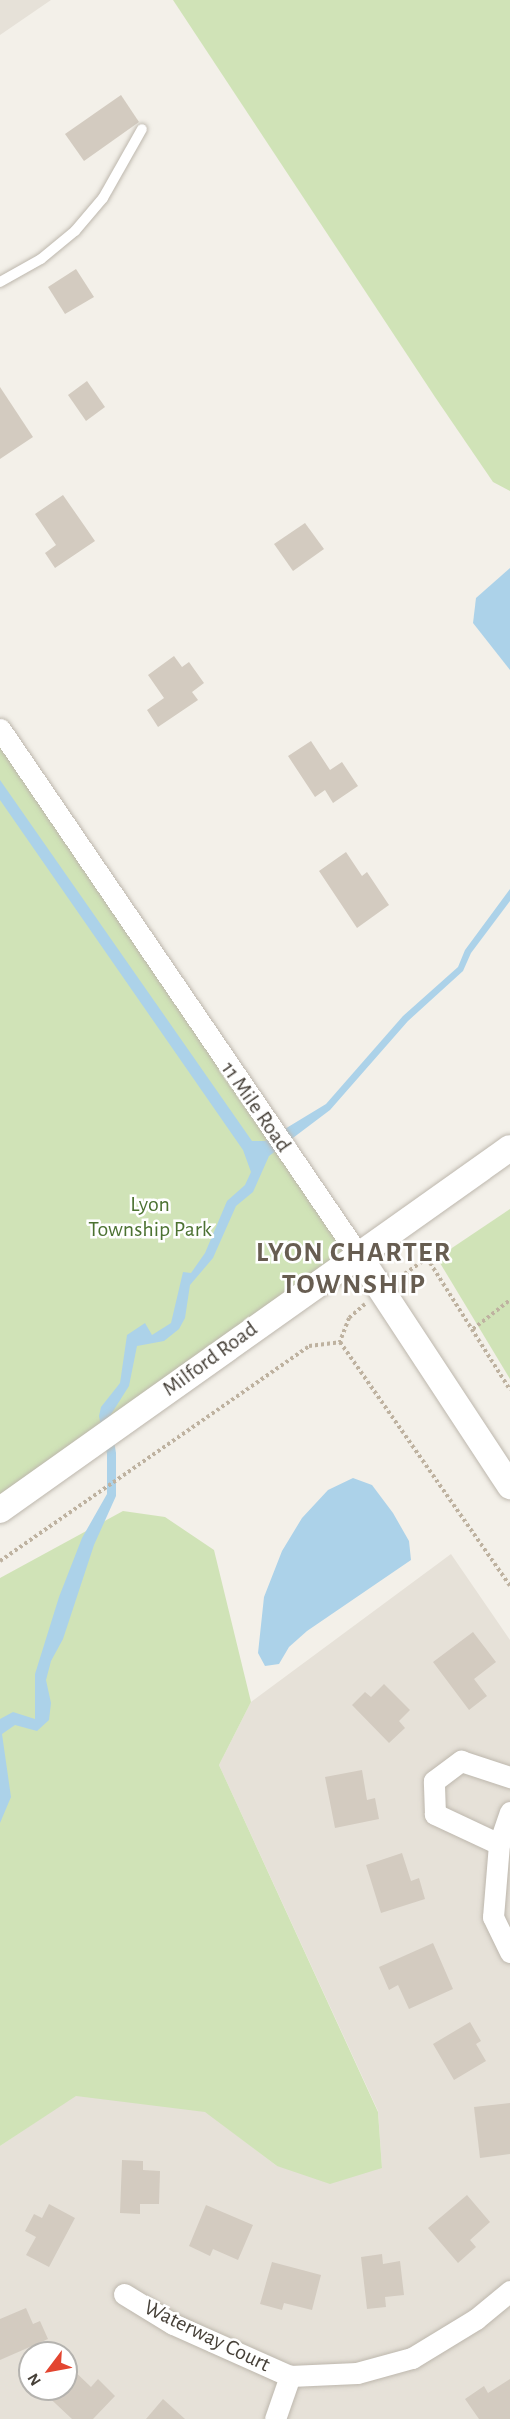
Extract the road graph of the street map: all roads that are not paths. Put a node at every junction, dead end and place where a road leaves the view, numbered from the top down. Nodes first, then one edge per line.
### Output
1 (142, 129) dead end
2 (0, 282) edge
3 (0, 729) edge
4 (510, 1148) edge
5 (357, 1253) junction
6 (510, 1486) edge
7 (0, 1510) edge
8 (510, 1777) edge
9 (510, 1812) edge
10 (499, 1844) junction
11 (510, 1952) edge
12 (510, 2291) edge
13 (124, 2294) dead end
14 (290, 2376) junction
15 (275, 2419) edge

1 - 2 lane
3 - 5 street, 11 Mile Road
4 - 5 street, Milford Road
5 - 6 street, 11 Mile Road
5 - 7 street, Milford Road
8 - 10 street
9 - 10 street
10 - 11 street
12 - 14 street
13 - 14 street, Waterway Court
14 - 15 street

